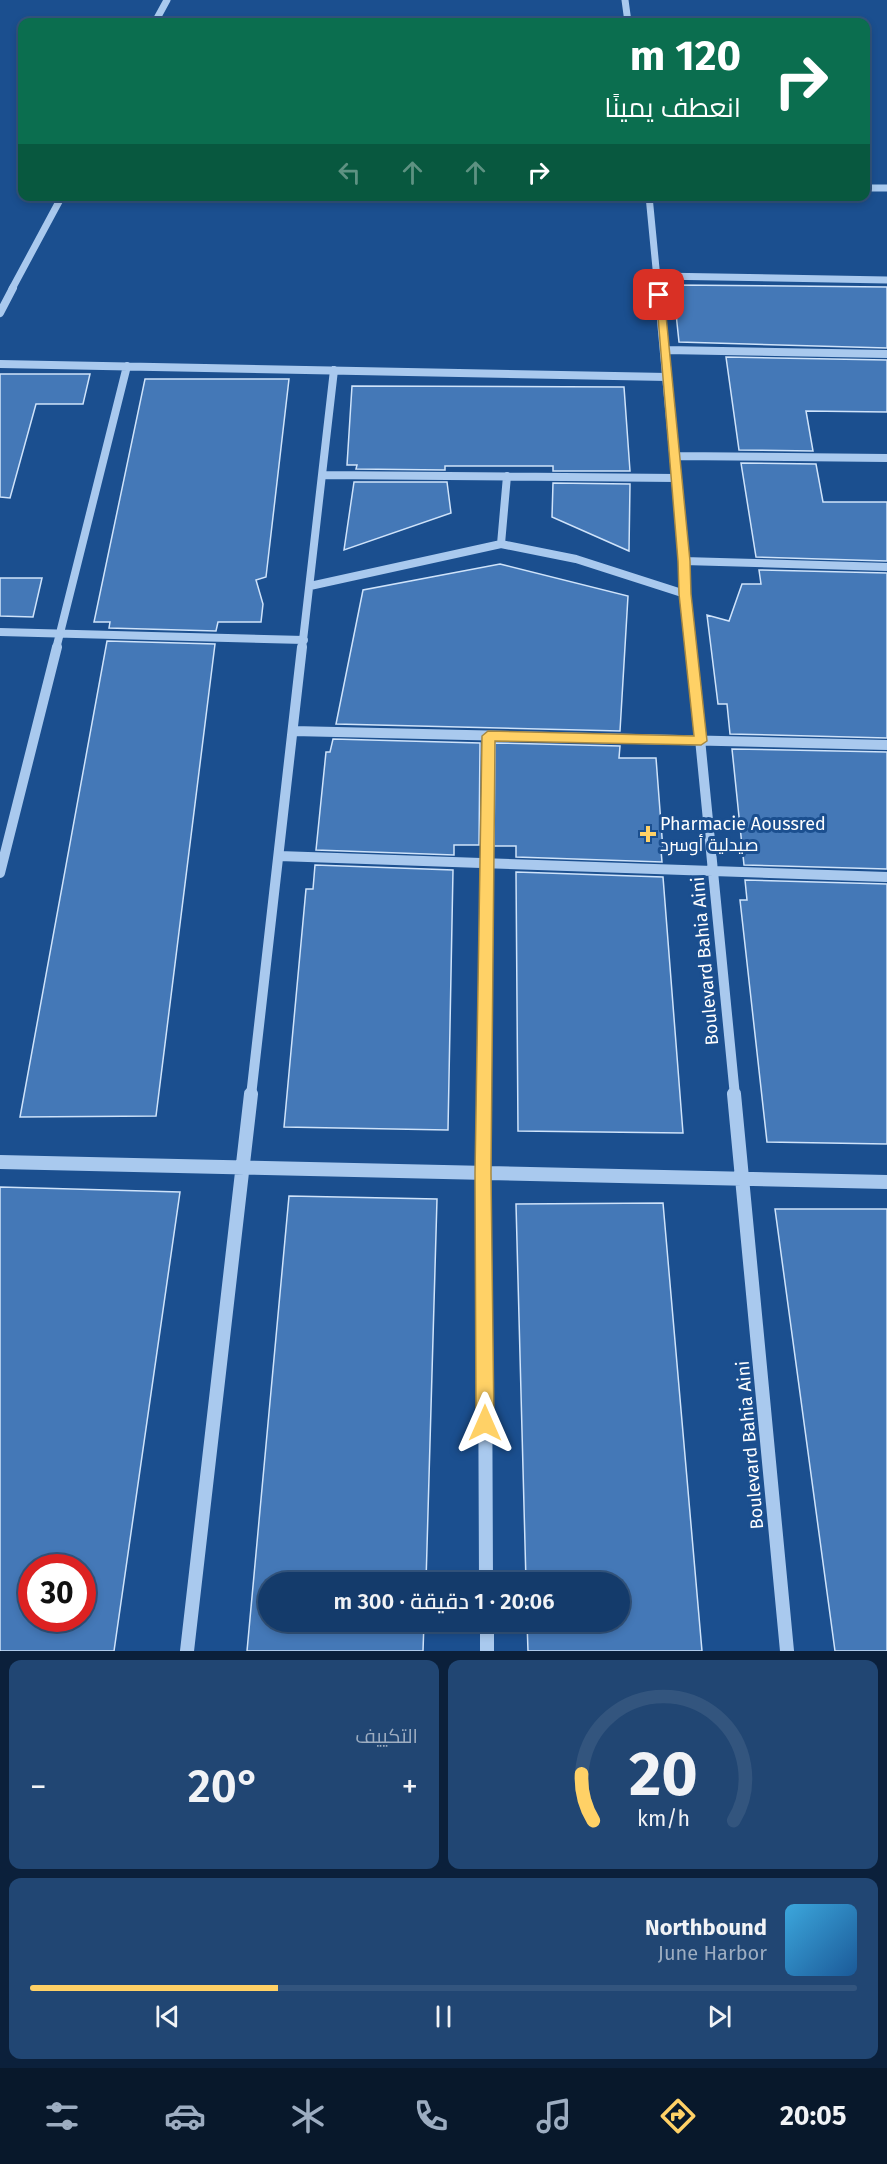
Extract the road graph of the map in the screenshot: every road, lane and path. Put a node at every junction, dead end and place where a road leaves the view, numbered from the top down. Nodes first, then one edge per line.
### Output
1 (167, 0) edge
2 (625, 0) edge
3 (157, 18) edge
4 (627, 18) edge
5 (870, 188) edge
6 (887, 188) edge
7 (59, 201) edge
8 (650, 201) edge
9 (657, 276) junction
10 (887, 280) edge
11 (0, 313) edge
12 (665, 350) junction
13 (887, 354) edge
14 (0, 364) edge
15 (127, 366) junction
16 (334, 370) junction
17 (667, 377) junction
18 (674, 456) junction
19 (887, 458) edge
20 (322, 474) junction
21 (507, 476) junction
22 (676, 478) junction
23 (501, 544) junction
24 (684, 561) junction
25 (887, 567) edge
26 (310, 586) junction
27 (685, 594) junction
28 (0, 632) edge
29 (60, 633) junction
30 (304, 640) junction
31 (293, 731) junction
32 (488, 736) junction
33 (701, 741) junction
34 (887, 745) edge
35 (279, 855) junction
36 (486, 863) junction
37 (713, 870) junction
38 (0, 873) edge
39 (887, 877) edge
40 (0, 1162) edge
41 (244, 1167) junction
42 (483, 1173) junction
43 (741, 1179) junction
44 (887, 1182) edge
45 (486, 1572) edge
46 (486, 1632) edge
47 (187, 1651) edge
48 (487, 1651) edge
49 (787, 1651) edge

1 - 3 street
2 - 4 street
5 - 6 street
7 - 11 street
8 - 9 street, Boulevard Bahia Aini
9 - 10 street
9 - 12 street, Boulevard Bahia Aini
12 - 13 street
12 - 17 street, Boulevard Bahia Aini
14 - 15 street
15 - 16 street
15 - 29 street
16 - 17 street
16 - 20 street
17 - 18 street, Boulevard Bahia Aini
18 - 19 street
18 - 22 street, Boulevard Bahia Aini
20 - 21 street
20 - 26 street
21 - 22 street
21 - 23 street
22 - 24 street, Boulevard Bahia Aini
23 - 26 street
23 - 27 street
24 - 25 street
24 - 27 street, Boulevard Bahia Aini
26 - 30 street
27 - 33 street, Boulevard Bahia Aini
28 - 29 street
29 - 30 street
29 - 38 street
30 - 31 street
31 - 32 street
31 - 35 street
32 - 33 street
32 - 36 street
33 - 34 street
33 - 37 street, Boulevard Bahia Aini
35 - 36 street
35 - 41 street
36 - 37 street
36 - 42 street
37 - 39 street
37 - 43 street, Boulevard Bahia Aini
40 - 41 street
41 - 42 street
41 - 47 street
42 - 43 street
42 - 45 street
43 - 44 street
43 - 49 street, Boulevard Bahia Aini
46 - 48 street

